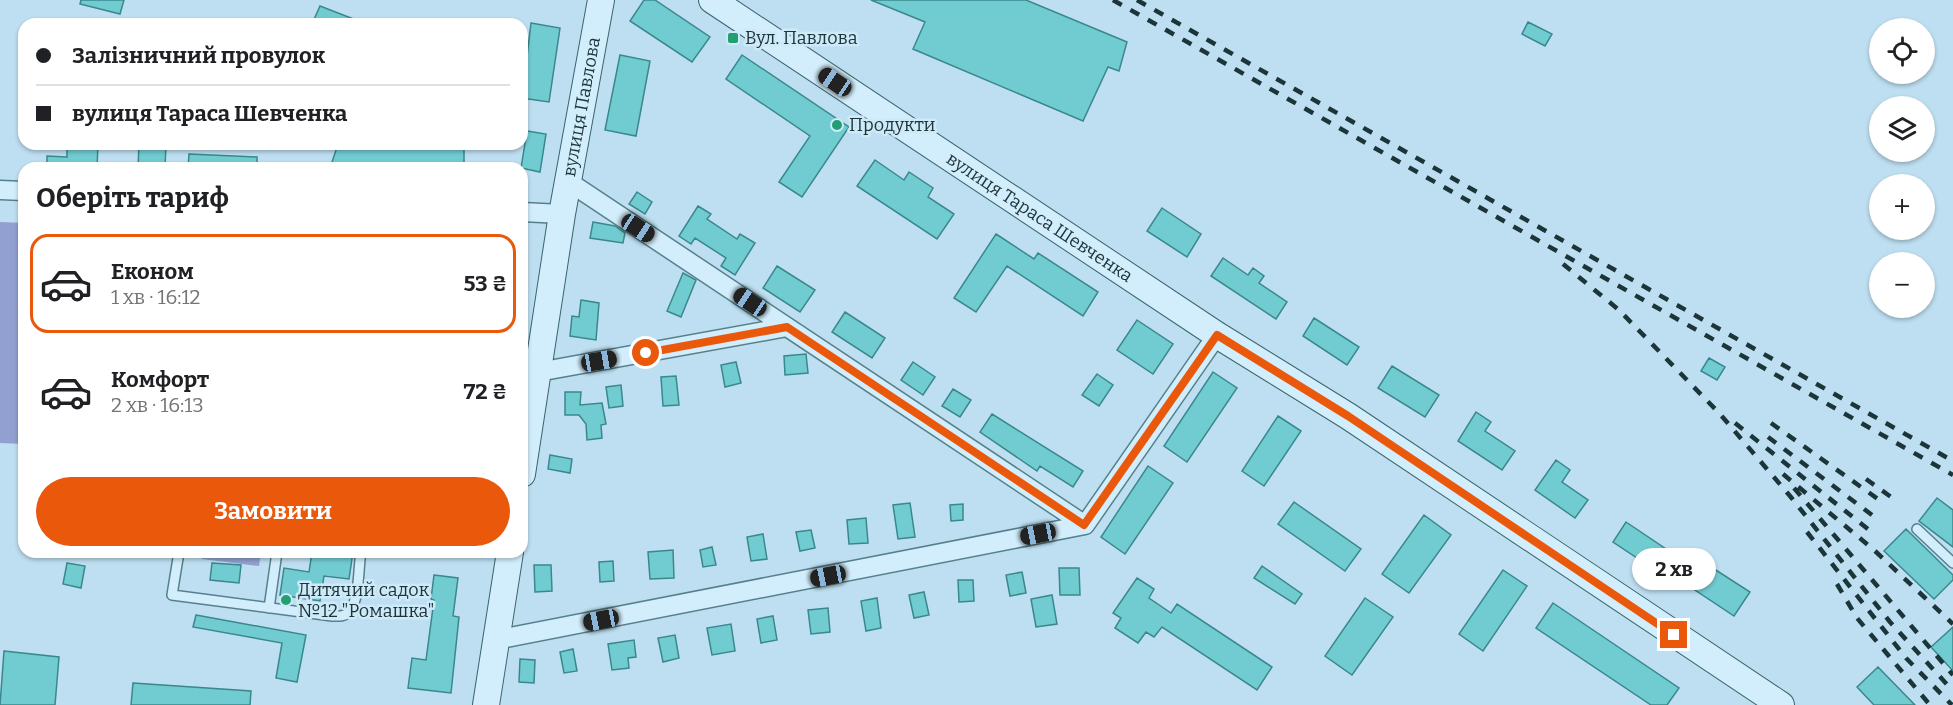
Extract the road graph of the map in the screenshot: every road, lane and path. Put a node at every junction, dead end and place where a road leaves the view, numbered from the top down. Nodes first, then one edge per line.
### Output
1 (601, 0) edge
2 (712, 0) edge
3 (569, 182) junction
4 (0, 190) edge
5 (18, 191) edge
6 (528, 213) edge
7 (562, 214) junction
8 (787, 327) junction
9 (1217, 335) junction
10 (538, 372) junction
11 (528, 436) edge
12 (1084, 525) junction
13 (1917, 529) dead end
14 (178, 558) edge
15 (276, 558) edge
16 (359, 558) edge
17 (509, 558) edge
18 (1953, 563) edge
19 (269, 608) junction
20 (495, 640) junction
21 (486, 705) edge
22 (1780, 705) edge

1 - 3 main road, вулиця Павлова
2 - 9 main road, вулиця Тараса Шевченка
3 - 7 main road, вулиця Павлова
3 - 8 street
4 - 5 street
6 - 7 street
7 - 10 main road, вулиця Павлова
8 - 10 street
8 - 12 street
9 - 12 street
9 - 22 main road, вулиця Тараса Шевченка
10 - 11 main road, вулиця Павлова
12 - 20 street
13 - 18 lane
14 - 19 lane
15 - 19 lane
16 - 19 lane
17 - 20 main road
20 - 21 main road

